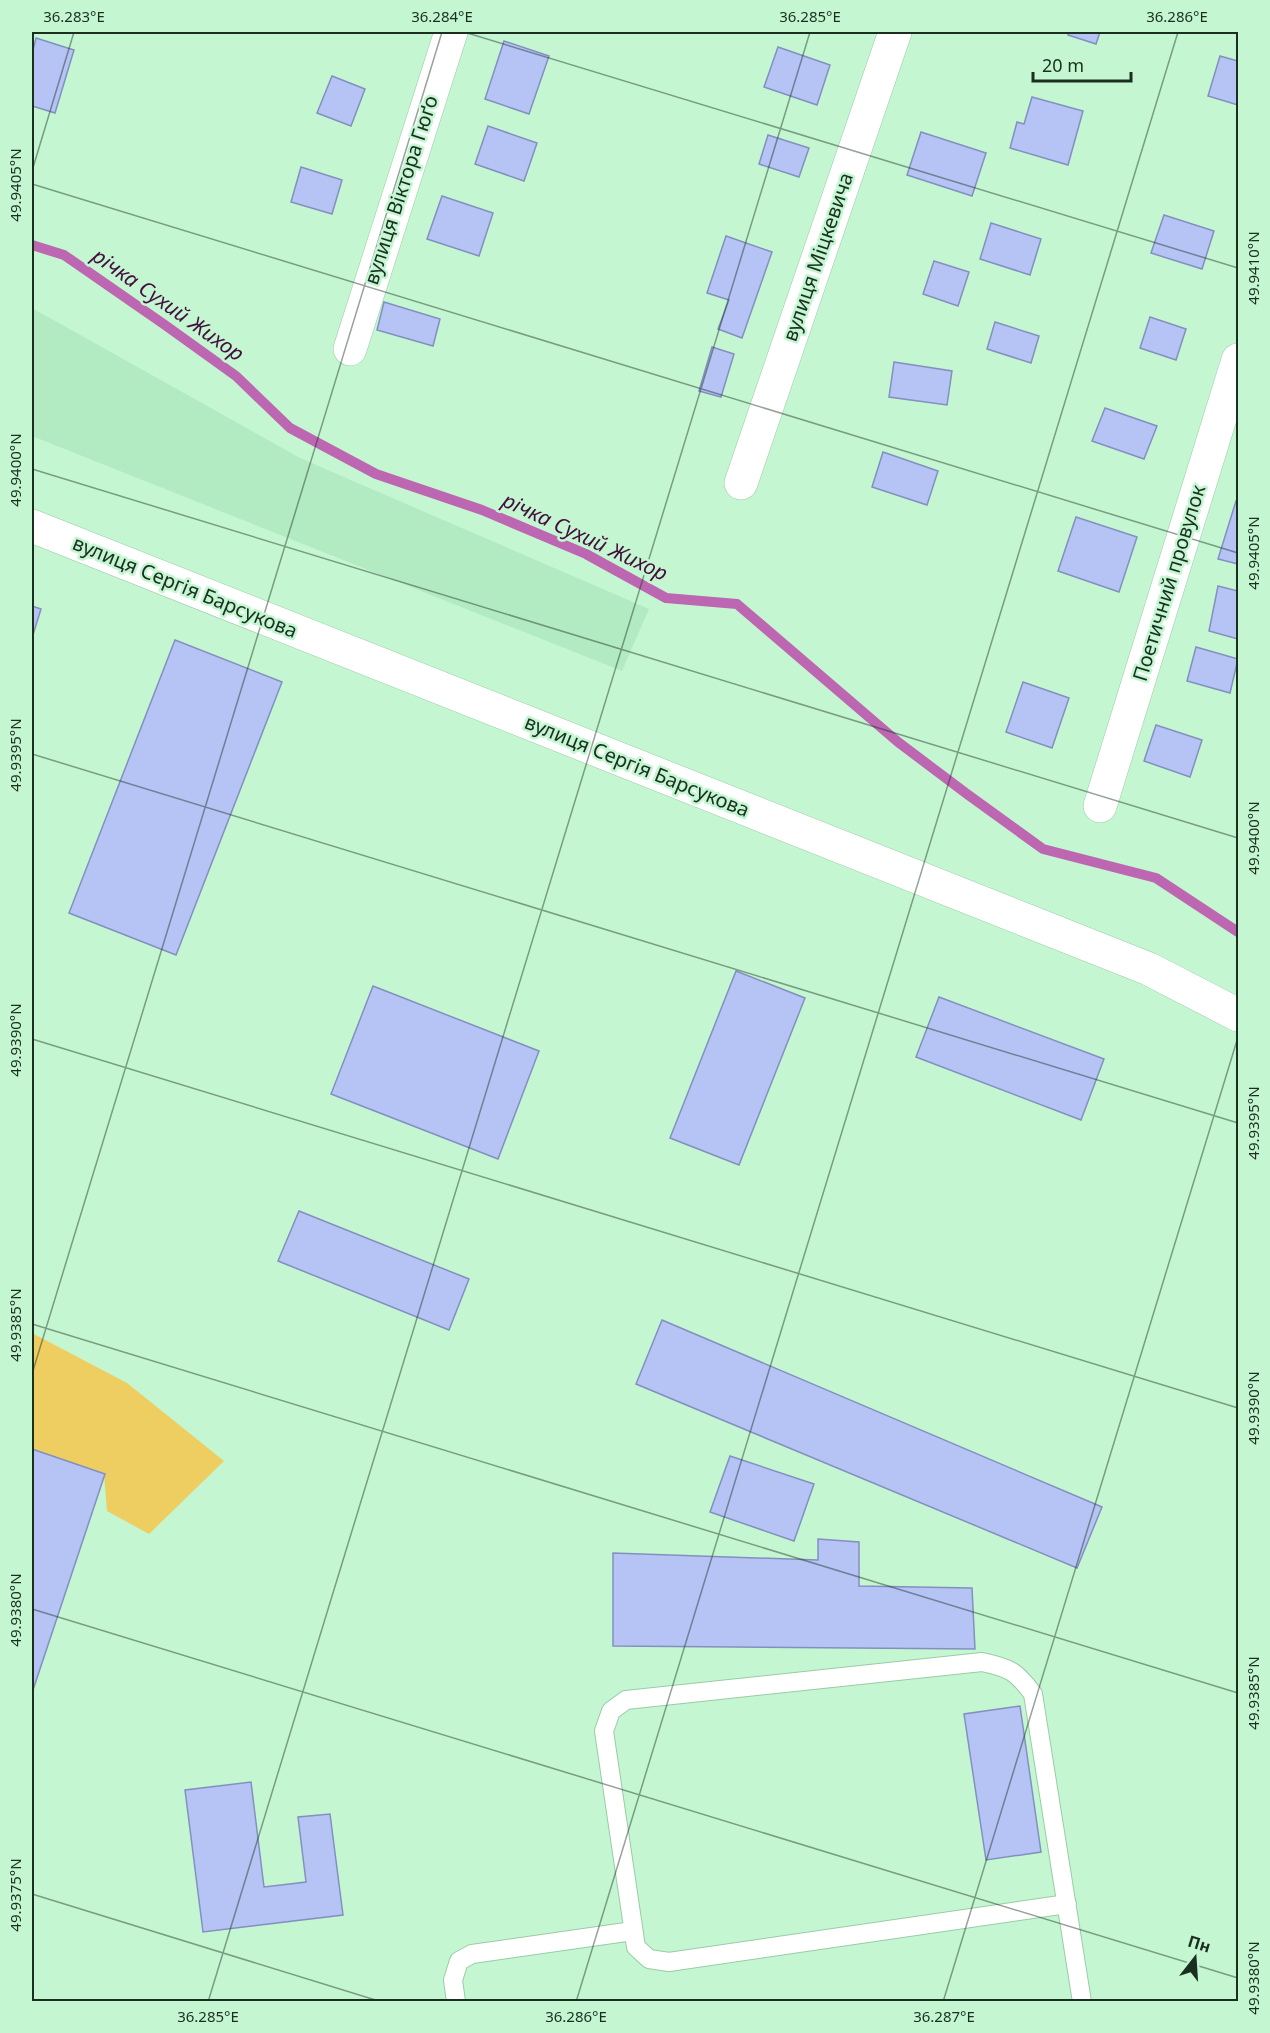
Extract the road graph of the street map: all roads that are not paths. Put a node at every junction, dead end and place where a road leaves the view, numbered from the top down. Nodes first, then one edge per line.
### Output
1 (451, 32) edge
2 (895, 32) edge
3 (350, 349) dead end
4 (1239, 360) edge
5 (741, 483) dead end
6 (32, 526) edge
7 (1100, 806) dead end
8 (1239, 1015) edge
9 (1067, 1904) junction
10 (633, 1931) junction
11 (456, 2001) edge
12 (1082, 2001) edge

1 - 3 main road, вулиця Віктора Гюґо
2 - 5 main road, вулиця Міцкевича
4 - 7 main road, Поетичний провулок
6 - 8 main road, вулиця Сергія Барсукова
9 - 10 lane
9 - 10 lane
9 - 12 lane
10 - 11 lane

